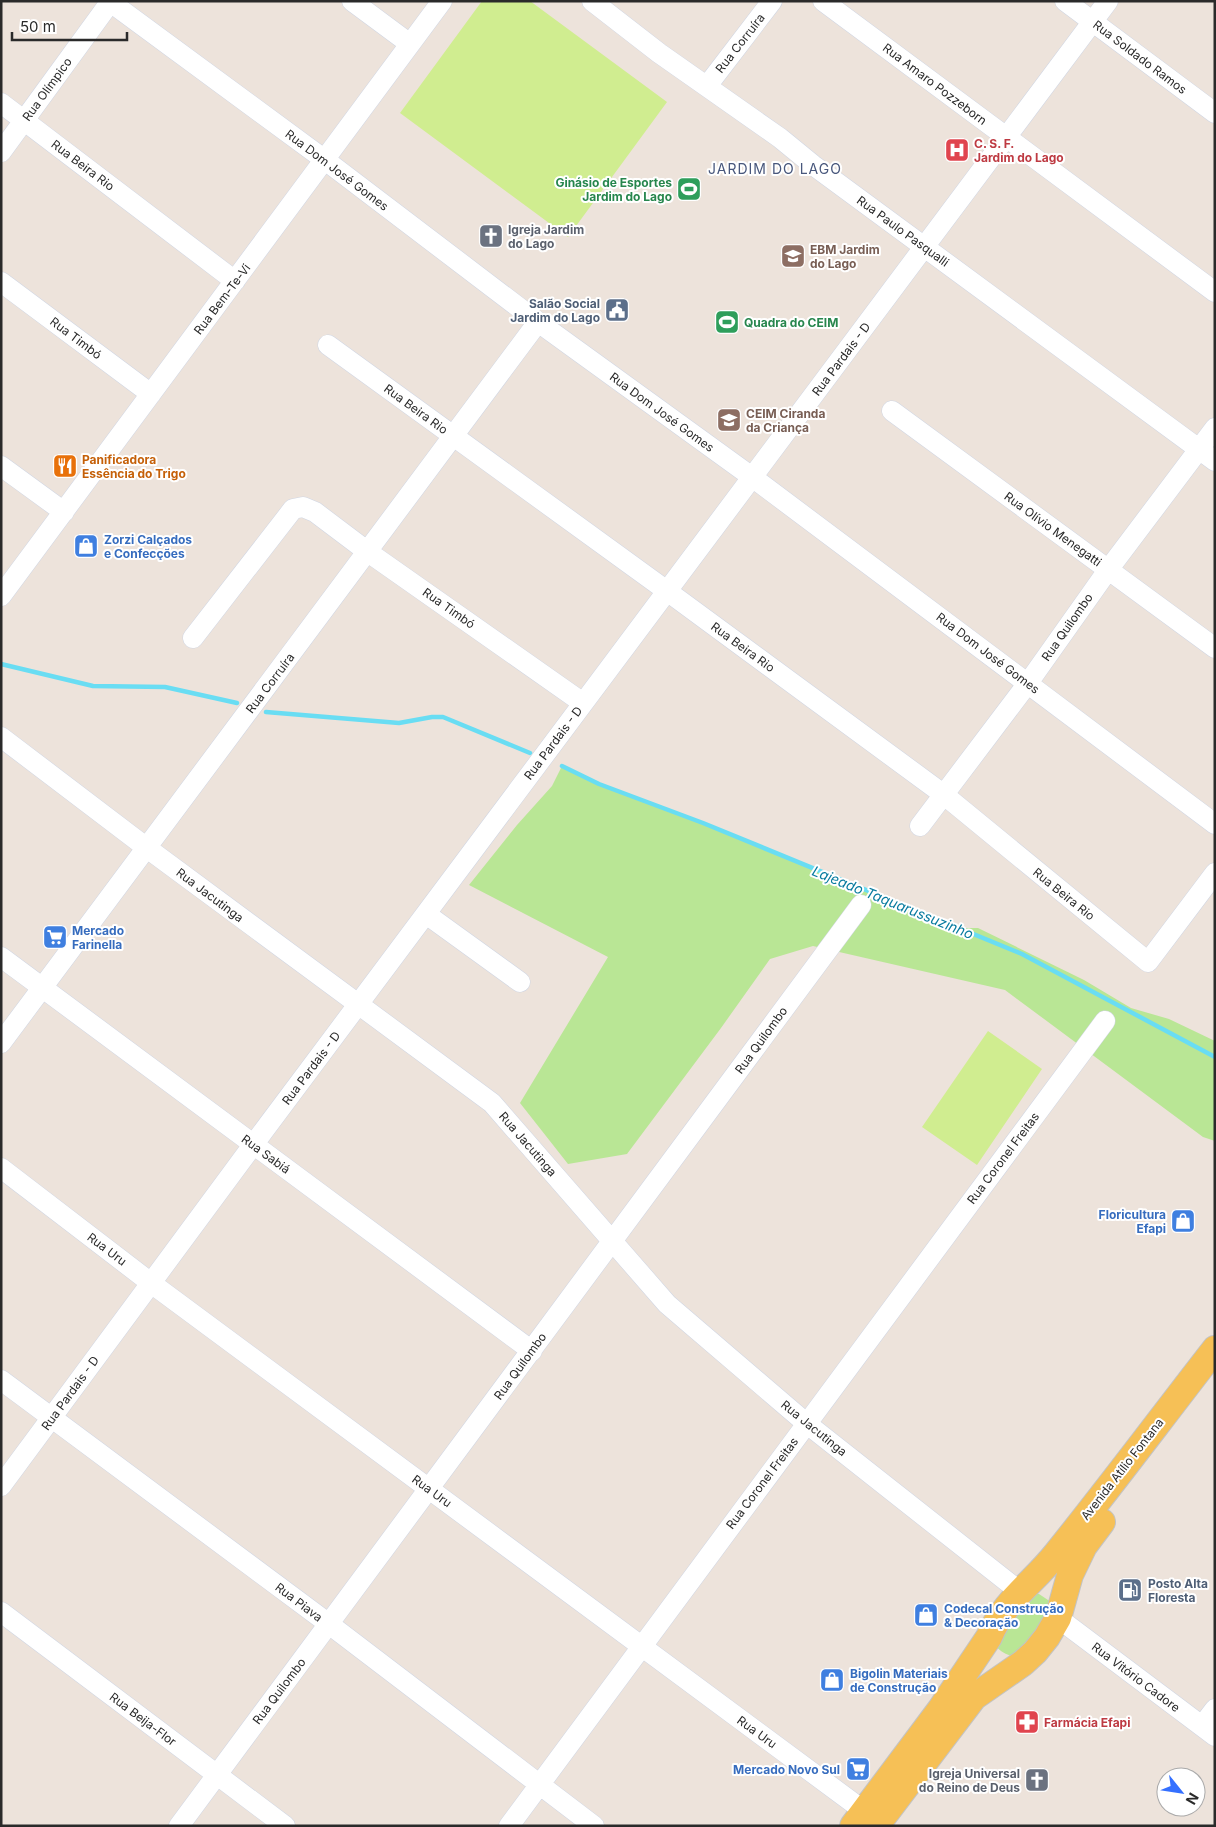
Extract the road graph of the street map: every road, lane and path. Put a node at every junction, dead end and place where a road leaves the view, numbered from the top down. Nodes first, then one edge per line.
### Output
1 (352, 1) edge
2 (442, 1) edge
3 (592, 1) edge
4 (772, 1) edge
5 (823, 1) edge
6 (1065, 1) edge
7 (1108, 1) edge
8 (110, 2) edge
9 (1092, 22) junction
10 (410, 44) junction
11 (707, 86) junction
12 (1, 103) edge
13 (1215, 113) edge
14 (24, 120) junction
15 (1006, 137) junction
16 (1, 152) edge
17 (325, 160) junction
18 (924, 247) junction
19 (235, 281) junction
20 (1, 282) edge
21 (1215, 292) edge
22 (538, 322) junction
23 (328, 345) dead end
24 (151, 394) junction
25 (892, 411) dead end
26 (1215, 428) edge
27 (454, 436) junction
28 (1207, 456) edge
29 (1, 466) edge
30 (752, 477) junction
31 (64, 512) junction
32 (368, 552) junction
33 (1108, 570) junction
34 (667, 591) junction
35 (1, 596) edge
36 (193, 638) dead end
37 (1215, 648) edge
38 (1028, 683) junction
39 (583, 703) junction
40 (1, 737) edge
41 (943, 794) junction
42 (1215, 824) edge
43 (920, 826) dead end
44 (147, 848) junction
45 (1215, 872) edge
46 (861, 905) dead end
47 (426, 914) junction
48 (1, 957) edge
49 (520, 982) dead end
50 (43, 988) junction
51 (359, 1005) junction
52 (1105, 1021) dead end
53 (1, 1043) edge
54 (253, 1144) junction
55 (1, 1168) edge
56 (613, 1241) junction
57 (151, 1283) junction
58 (1215, 1349) edge
59 (532, 1351) junction
60 (1215, 1374) edge
61 (1, 1380) edge
62 (52, 1417) junction
63 (806, 1423) junction
64 (1, 1486) edge
65 (429, 1489) junction
66 (1022, 1588) junction
67 (1, 1612) edge
68 (1060, 1613) junction
69 (329, 1624) junction
70 (989, 1637) junction
71 (641, 1647) junction
72 (1023, 1662) junction
73 (1215, 1709) edge
74 (1208, 1731) edge
75 (216, 1775) junction
76 (539, 1785) junction
77 (864, 1821) edge
78 (178, 1826) edge
79 (284, 1826) edge
80 (509, 1826) edge
81 (594, 1826) edge

1 - 10 street
2 - 10 street, Rua Bem-Te-Vi
3 - 11 street, Rua Paulo Pasqualli
4 - 11 street, Rua Corruíra
5 - 15 street, Rua Amaro Pozzeborn
6 - 9 street, Rua Soldado Ramos
7 - 9 street, Rua Pardais - D
8 - 14 street, Rua Olímpico
8 - 17 street, Rua Dom José Gomes
9 - 13 street, Rua Soldado Ramos
9 - 15 street, Rua Pardais - D
10 - 17 street, Rua Bem-Te-Vi
11 - 18 street, Rua Paulo Pasqualli
12 - 14 street, Rua Beira Rio
14 - 16 street, Rua Olímpico
14 - 19 street, Rua Beira Rio
15 - 18 street, Rua Pardais - D
15 - 21 street, Rua Amaro Pozzeborn
17 - 19 street, Rua Bem-Te-Vi
17 - 22 street, Rua Dom José Gomes
18 - 28 street, Rua Paulo Pasqualli
18 - 30 street, Rua Pardais - D
19 - 24 street, Rua Bem-Te-Vi
20 - 24 street, Rua Timbó
22 - 27 street, Rua Corruíra
22 - 30 street, Rua Dom José Gomes
23 - 27 street, Rua Beira Rio
24 - 31 street, Rua Bem-Te-Vi
25 - 33 street, Rua Olívio Menegatti
26 - 28 street, Rua Quilombo
27 - 32 street, Rua Corruíra
27 - 34 street, Rua Beira Rio
28 - 33 street, Rua Quilombo
29 - 31 street
30 - 34 street, Rua Pardais - D
30 - 38 street, Rua Dom José Gomes
31 - 35 street, Rua Bem-Te-Vi
32 - 36 street, Rua Timbó
32 - 39 street, Rua Timbó
32 - 44 street, Rua Corruíra
33 - 37 street, Rua Olívio Menegatti
33 - 38 street, Rua Quilombo
34 - 39 street, Rua Pardais - D
34 - 41 street, Rua Beira Rio
38 - 41 street, Rua Quilombo
38 - 42 street, Rua Dom José Gomes
39 - 47 street, Rua Pardais - D
40 - 44 street, Rua Jacutinga
41 - 43 street, Rua Quilombo
41 - 45 street, Rua Beira Rio
44 - 50 street, Rua Corruíra
44 - 51 street, Rua Jacutinga
46 - 56 street, Rua Quilombo
47 - 49 street
47 - 51 street, Rua Pardais - D
48 - 50 street, Rua Sabiá
50 - 53 street, Rua Corruíra
50 - 54 street, Rua Sabiá
51 - 54 street, Rua Pardais - D
51 - 56 street, Rua Jacutinga
52 - 63 street, Rua Coronel Freitas
54 - 57 street, Rua Pardais - D
54 - 59 street, Rua Sabiá
55 - 57 street, Rua Uru
56 - 59 street, Rua Quilombo
56 - 63 street, Rua Jacutinga
57 - 62 street, Rua Pardais - D
57 - 65 street, Rua Uru
58 - 66 main road, Avenida Atílio Fontana
59 - 65 street, Rua Quilombo
60 - 68 main road, Avenida Atílio Fontana
61 - 62 street, Rua Piava
62 - 64 street, Rua Pardais - D
62 - 69 street, Rua Piava
63 - 66 street, Rua Jacutinga
63 - 71 street, Rua Coronel Freitas
65 - 69 street, Rua Quilombo
65 - 71 street, Rua Uru
66 - 68 main road
66 - 70 main road
67 - 75 street, Rua Beija-Flor
68 - 72 main road
68 - 74 street, Rua Vitório Cadore
69 - 75 street, Rua Quilombo
69 - 76 street, Rua Piava
70 - 72 main road
70 - 77 main road
71 - 76 street, Rua Coronel Freitas
71 - 77 street, Rua Uru
72 - 77 main road
73 - 74 street
75 - 78 street, Rua Quilombo
75 - 79 street, Rua Beija-Flor
76 - 80 street, Rua Coronel Freitas
76 - 81 street, Rua Piava

